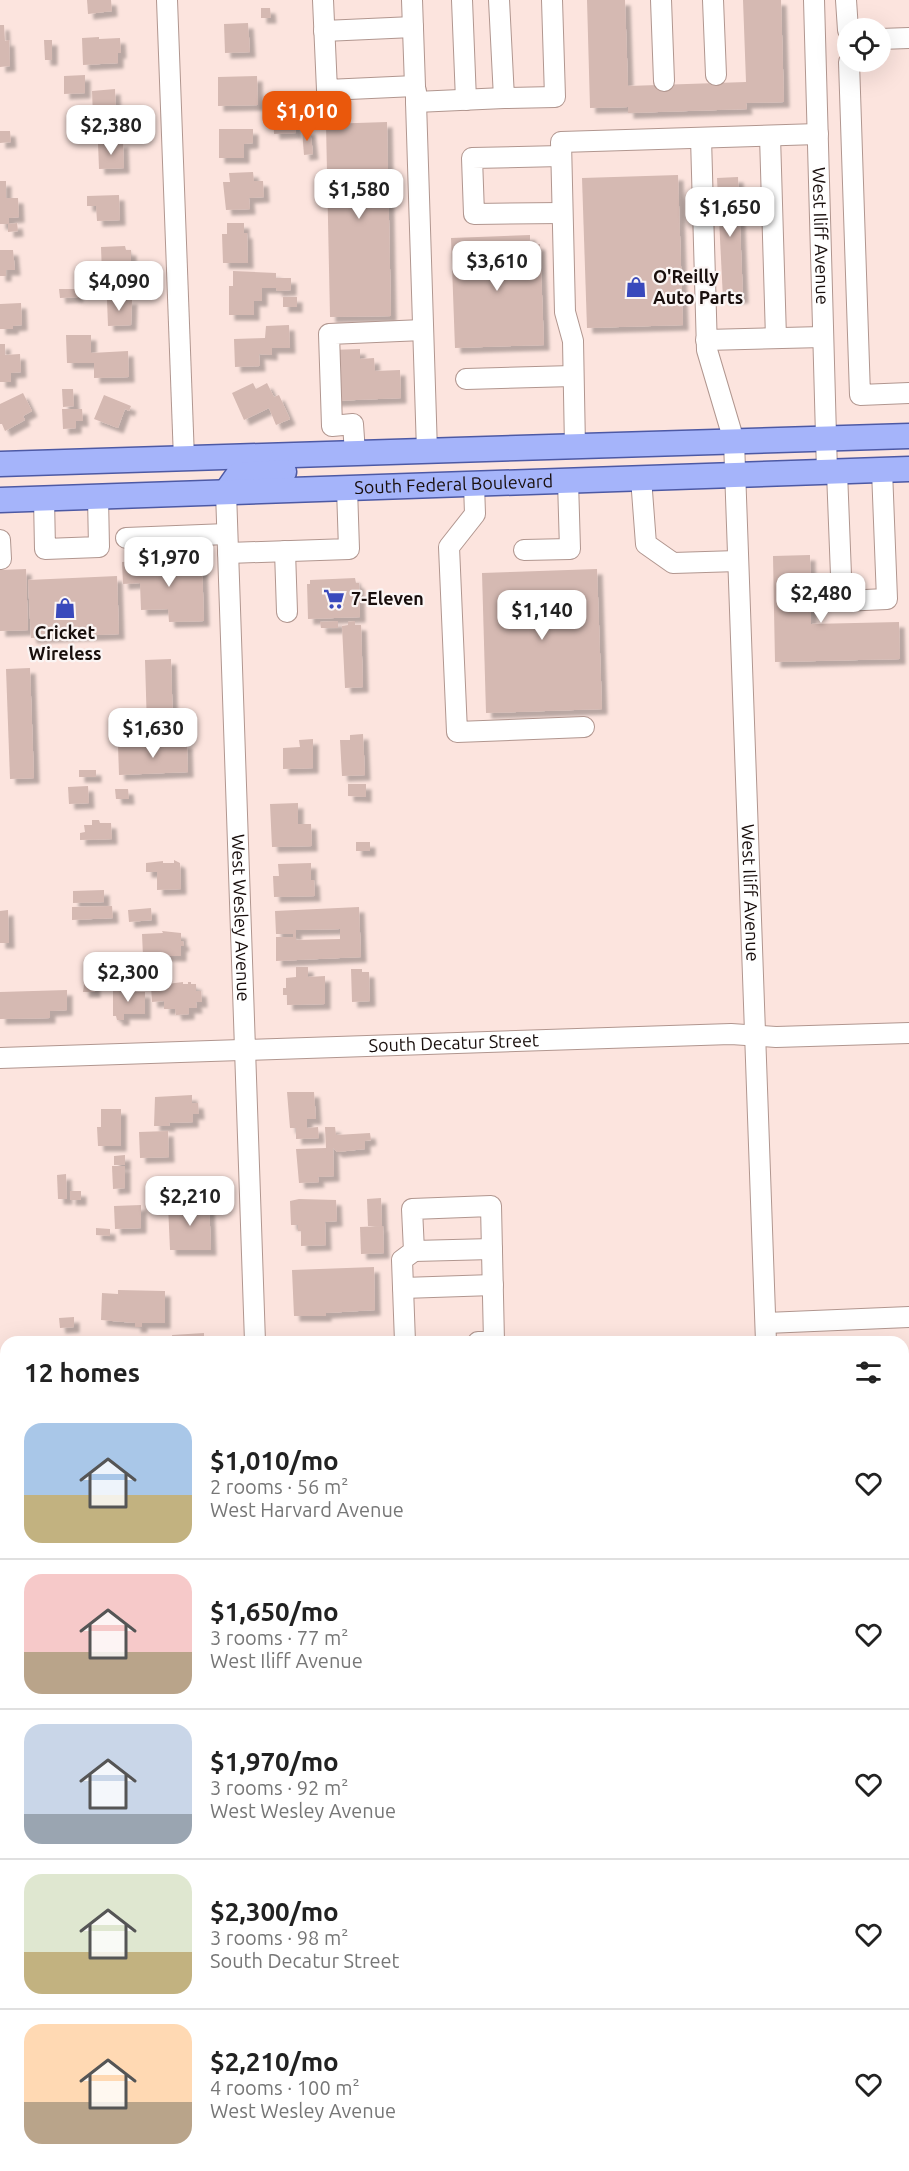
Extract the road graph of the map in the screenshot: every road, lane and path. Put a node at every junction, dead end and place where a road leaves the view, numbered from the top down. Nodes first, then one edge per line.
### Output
1 (167, 0) edge
2 (323, 0) edge
3 (412, 0) edge
4 (462, 0) edge
5 (499, 0) edge
6 (552, 0) edge
7 (661, 0) edge
8 (713, 0) edge
9 (814, 0) edge
10 (846, 0) edge
11 (847, 18) edge
12 (413, 27) junction
13 (324, 31) junction
14 (909, 38) edge
15 (891, 39) edge
16 (849, 72) edge
17 (716, 75) dead end
18 (664, 81) dead end
19 (416, 94) junction
20 (504, 98) junction
21 (466, 100) junction
22 (818, 134) junction
23 (770, 136) junction
24 (701, 138) junction
25 (561, 156) junction
26 (562, 213) junction
27 (423, 330) junction
28 (823, 337) junction
29 (776, 338) junction
30 (706, 340) junction
31 (573, 376) junction
32 (466, 379) dead end
33 (909, 393) edge
34 (909, 436) edge
35 (826, 439) junction
36 (734, 441) junction
37 (575, 447) junction
38 (427, 451) junction
39 (355, 453) junction
40 (184, 459) junction
41 (0, 464) edge
42 (909, 469) edge
43 (882, 470) junction
44 (832, 472) junction
45 (735, 475) junction
46 (641, 478) junction
47 (568, 481) junction
48 (474, 484) junction
49 (347, 488) junction
50 (226, 492) junction
51 (98, 497) junction
52 (44, 498) junction
53 (5, 500) edge
54 (126, 538) dead end
55 (228, 543) junction
56 (524, 550) dead end
57 (285, 551) junction
58 (738, 561) junction
59 (287, 612) dead end
60 (584, 727) dead end
61 (909, 1033) edge
62 (755, 1036) junction
63 (245, 1050) junction
64 (0, 1058) edge
65 (492, 1250) junction
66 (414, 1251) junction
67 (493, 1285) junction
68 (403, 1288) junction
69 (909, 1317) edge
70 (766, 1333) edge
71 (255, 1336) edge
72 (405, 1336) edge
73 (494, 1336) edge

1 - 40 street
2 - 13 street
3 - 12 street
4 - 21 street
5 - 20 street
6 - 20 street
7 - 18 street
8 - 17 street
9 - 22 street, West Iliff Avenue
10 - 11 street
12 - 13 street
12 - 19 street
13 - 19 street
14 - 15 street
16 - 33 street
19 - 21 street
19 - 27 street
20 - 21 street
22 - 23 street
22 - 28 street, West Iliff Avenue
23 - 24 street
23 - 29 street
24 - 25 street
24 - 30 street, West Iliff Avenue
25 - 26 street
25 - 26 street
26 - 31 street
27 - 38 street
27 - 39 street
28 - 29 street
28 - 35 street, West Iliff Avenue
29 - 30 street
30 - 36 street, West Iliff Avenue
31 - 32 street
31 - 37 street
34 - 35 main road, South Federal Boulevard
35 - 36 main road, South Federal Boulevard
35 - 44 street, West Iliff Avenue
36 - 37 main road, South Federal Boulevard
36 - 45 street, West Iliff Avenue
37 - 38 main road, South Federal Boulevard
38 - 39 main road, South Federal Boulevard
38 - 50 main road
39 - 40 main road, South Federal Boulevard
40 - 41 main road, South Federal Boulevard
40 - 53 main road
42 - 43 main road, South Federal Boulevard
43 - 44 main road, South Federal Boulevard
43 - 44 street, West Iliff Avenue
44 - 45 main road, South Federal Boulevard
45 - 46 main road, South Federal Boulevard
45 - 58 street, West Iliff Avenue
46 - 47 main road, South Federal Boulevard
46 - 58 street
47 - 48 main road, South Federal Boulevard
47 - 56 street
48 - 49 main road, South Federal Boulevard
48 - 60 street
49 - 50 main road, South Federal Boulevard
49 - 57 street
50 - 51 main road, South Federal Boulevard
50 - 55 street, West Wesley Avenue
51 - 52 main road, South Federal Boulevard
51 - 52 street
52 - 53 main road, South Federal Boulevard
54 - 55 street
55 - 57 street
55 - 63 street, West Wesley Avenue
57 - 59 street
58 - 62 street, West Iliff Avenue
61 - 62 street, South Decatur Street
62 - 63 street, South Decatur Street
62 - 70 street, West Iliff Avenue
63 - 64 street, South Decatur Street
63 - 71 street, West Wesley Avenue
65 - 66 street
65 - 66 street
65 - 67 street
66 - 68 street
67 - 68 street
67 - 73 street
68 - 72 street
69 - 70 street

